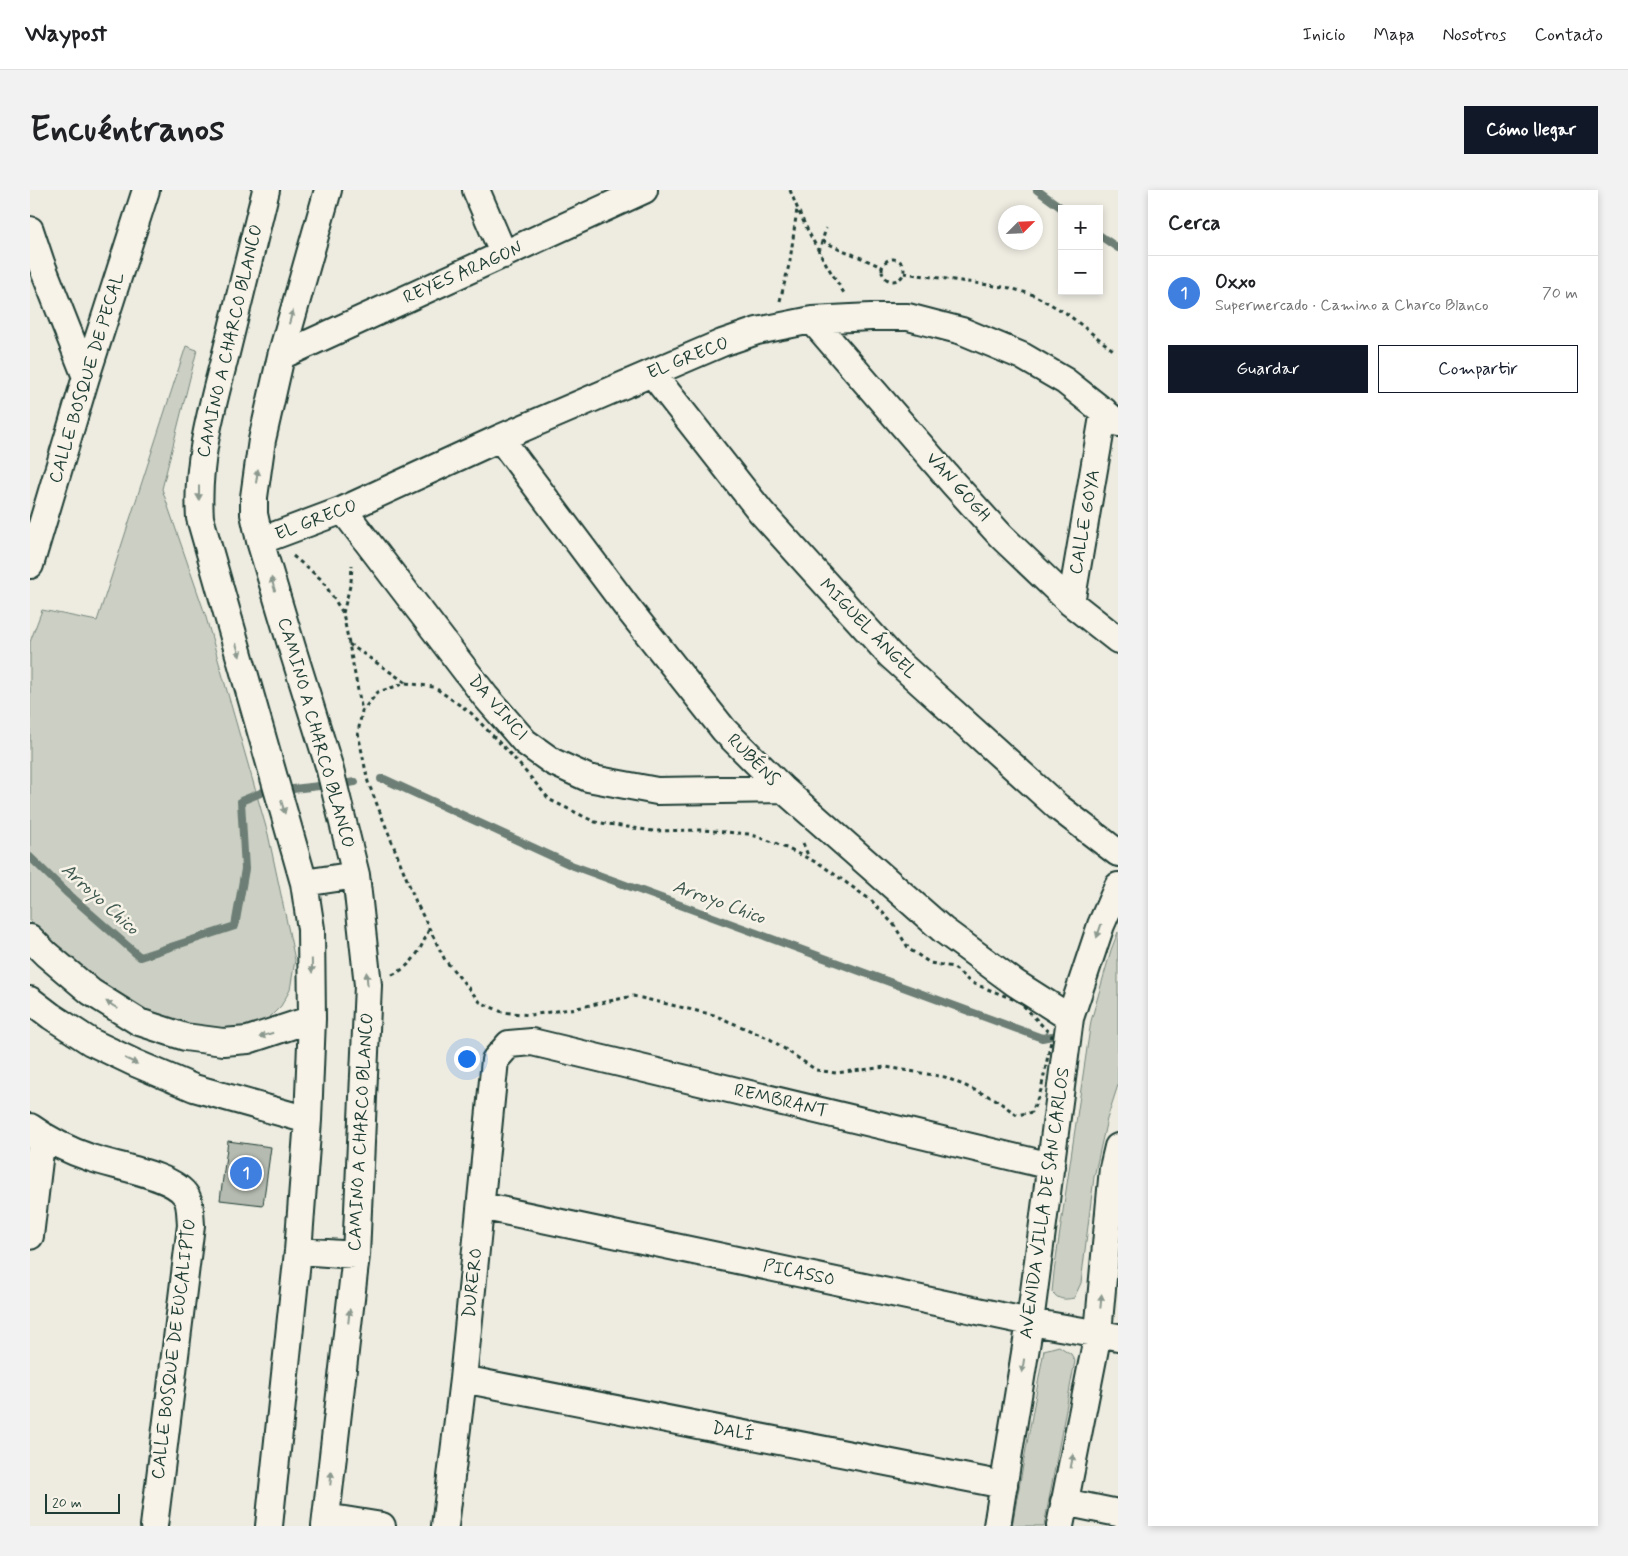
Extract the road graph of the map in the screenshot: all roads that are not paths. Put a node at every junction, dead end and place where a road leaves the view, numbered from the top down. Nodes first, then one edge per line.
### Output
1 (146, 190) edge
2 (266, 190) edge
3 (328, 190) edge
4 (476, 190) edge
5 (644, 190) edge
6 (30, 230) edge
7 (504, 255) junction
8 (812, 320) junction
9 (280, 356) junction
10 (652, 373) junction
11 (86, 377) junction
12 (1111, 417) edge
13 (500, 438) junction
14 (343, 510) junction
15 (260, 541) junction
16 (30, 566) edge
17 (1071, 603) junction
18 (1118, 640) edge
19 (783, 789) junction
20 (1118, 852) edge
21 (356, 875) junction
22 (304, 883) junction
23 (1118, 886) edge
24 (30, 938) edge
25 (30, 1000) edge
26 (1070, 1018) junction
27 (312, 1019) junction
28 (510, 1044) joint
29 (308, 1120) junction
30 (36, 1131) edge
31 (1116, 1161) edge
32 (1051, 1166) junction
33 (481, 1206) junction
34 (30, 1236) edge
35 (298, 1251) junction
36 (356, 1255) junction
37 (1030, 1322) junction
38 (1108, 1335) edge
39 (463, 1379) junction
40 (1004, 1485) junction
41 (1118, 1513) edge
42 (1062, 1514) edge
43 (326, 1522) edge
44 (154, 1526) edge
45 (269, 1526) edge
46 (382, 1526) edge
47 (445, 1526) edge
48 (998, 1526) edge

1 - 11 street, CALLE BOSQUE DE PECAL
2 -> 22 street, CAMINO A CHARCO BLANCO
9 -> 3 street, CAMINO A CHARCO BLANCO
4 - 7 street
5 - 7 street, REYES ARAGON
6 - 11 street
7 - 9 street, REYES ARAGON
8 - 10 street, EL GRECO
8 - 12 street, EL GRECO
8 - 17 street, VAN GOGH
15 -> 9 street, CAMINO A CHARCO BLANCO
10 - 13 street, EL GRECO
10 - 20 street, MIGUEL ÁNGEL
11 - 16 street, CALLE BOSQUE DE PECAL
12 - 17 street, CALLE GOYA
13 - 14 street, EL GRECO
13 - 19 street, RUBÉNS
14 - 15 street, EL GRECO
14 - 19 street, DA VINCI
21 -> 15 street, CAMINO A CHARCO BLANCO
17 - 18 street, VAN GOGH
19 - 26 street, RUBÉNS
21 - 22 street
36 -> 21 street, CAMINO A CHARCO BLANCO
22 -> 27 street, CAMINO A CHARCO BLANCO
23 -> 26 street, AVENIDA VILLA DE SAN CARLOS
27 -> 24 street
25 -> 29 street
26 - 32 street, AVENIDA VILLA DE SAN CARLOS
27 - 29 street, CAMINO A CHARCO BLANCO
28 - 32 street, REMBRANT
28 - 33 street, DURERO
29 - 35 street, CAMINO A CHARCO BLANCO
30 - 34 street
30 - 44 street, CALLE BOSQUE DE EUCALIPTO
38 -> 31 street
32 - 37 street, AVENIDA VILLA DE SAN CARLOS
33 - 37 street, PICASSO
33 - 39 street, DURERO
35 - 36 street
35 - 45 street, CAMINO A CHARCO BLANCO
43 -> 36 street, CAMINO A CHARCO BLANCO
37 - 38 street, PICASSO
37 -> 40 street, AVENIDA VILLA DE SAN CARLOS
42 -> 38 street
39 - 40 street, DALÍ
39 - 47 street, DURERO
40 - 48 street, AVENIDA VILLA DE SAN CARLOS
41 - 42 street
43 - 46 street

